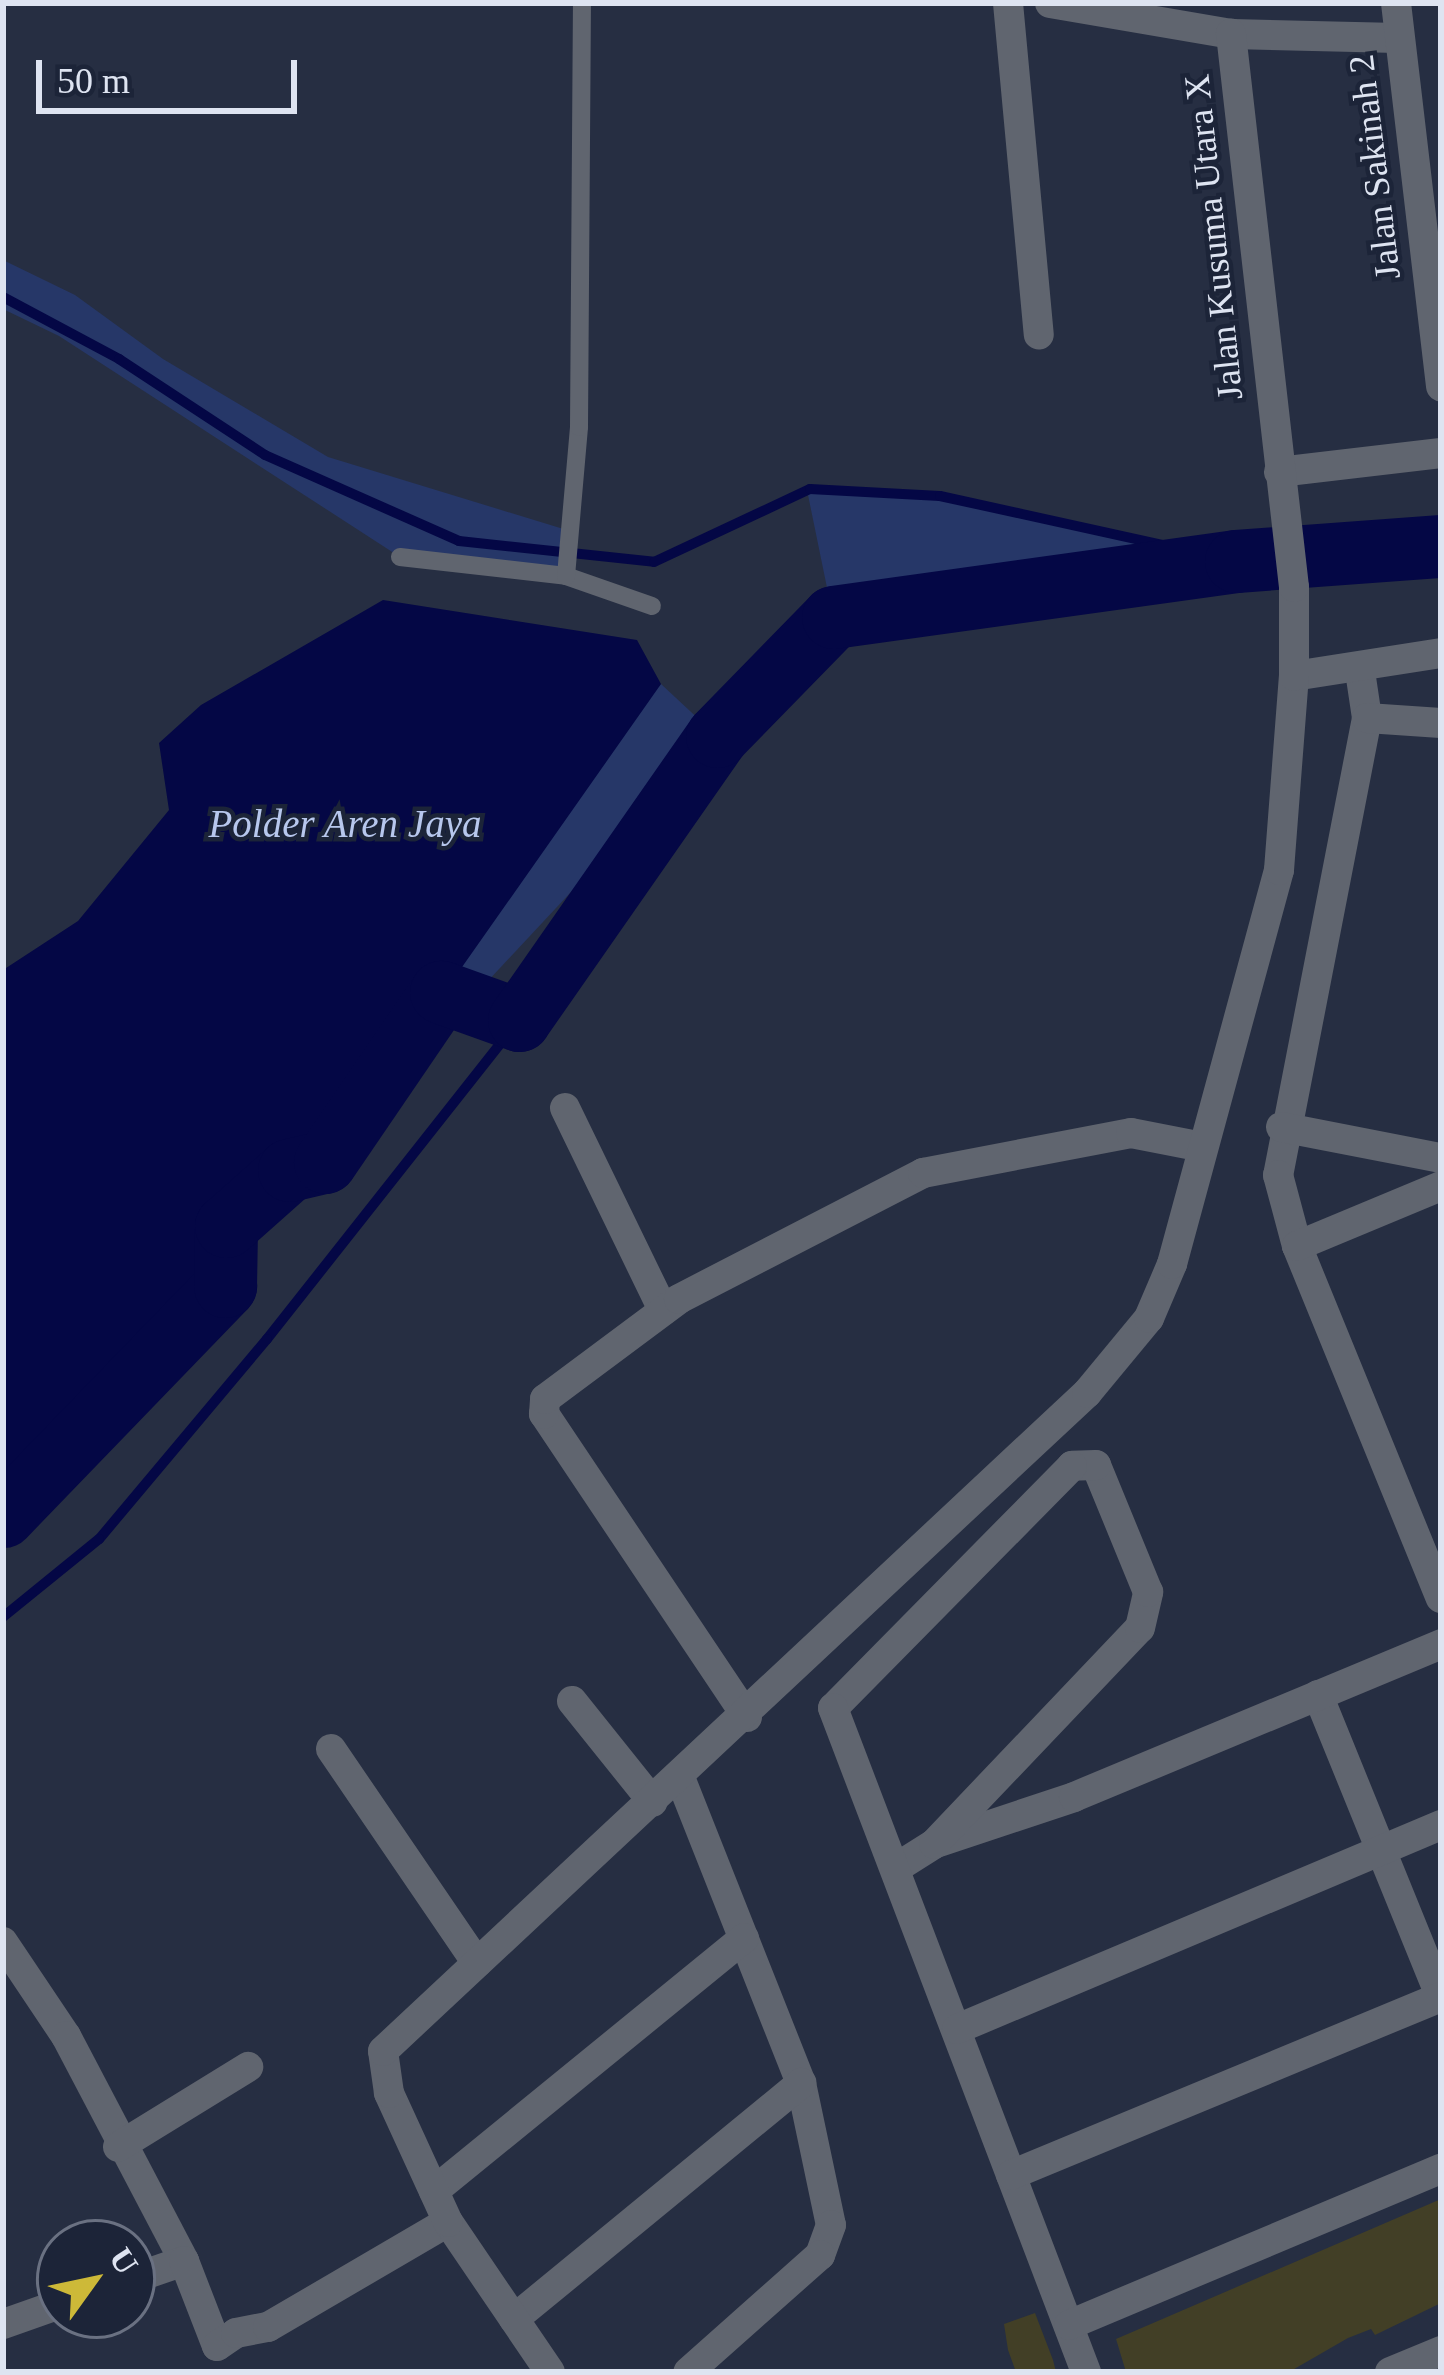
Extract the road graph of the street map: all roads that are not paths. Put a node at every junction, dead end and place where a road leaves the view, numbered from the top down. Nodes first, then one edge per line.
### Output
1 (582, 3) edge
2 (1008, 3) edge
3 (1050, 3) edge
4 (1402, 13) edge
5 (1154, 14) edge
6 (1231, 34) junction
7 (1039, 334) dead end
8 (1441, 386) edge
9 (1441, 453) edge
10 (1279, 472) junction
11 (400, 556) dead end
12 (566, 568) junction
13 (652, 605) dead end
14 (1441, 652) edge
15 (1360, 671) junction
16 (1294, 676) junction
17 (1367, 718) junction
18 (1441, 723) edge
19 (565, 1108) dead end
20 (1282, 1127) junction
21 (1203, 1147) junction
22 (1441, 1158) edge
23 (1441, 1186) edge
24 (1297, 1246) junction
25 (663, 1310) junction
26 (1441, 1598) edge
27 (1441, 1644) edge
28 (1318, 1695) junction
29 (572, 1701) dead end
30 (747, 1717) junction
31 (331, 1748) dead end
32 (680, 1775) junction
33 (653, 1802) junction
34 (1441, 1825) edge
35 (934, 1844) junction
36 (1381, 1850) junction
37 (896, 1868) junction
38 (744, 1938) junction
39 (3, 1942) edge
40 (477, 1964) junction
41 (1441, 1997) edge
42 (957, 2029) junction
43 (248, 2067) dead end
44 (801, 2084) junction
45 (118, 2147) junction
46 (1441, 2169) edge
47 (1011, 2175) junction
48 (434, 2191) junction
49 (448, 2222) junction
50 (184, 2260) junction
51 (156, 2270) edge
52 (36, 2312) edge
53 (514, 2319) junction
54 (3, 2324) edge
55 (1069, 2325) junction
56 (1441, 2351) edge
57 (700, 2368) edge
58 (550, 2372) edge
59 (1086, 2372) edge
60 (1390, 2372) edge

1 - 12 lane
2 - 7 street
3 - 5 street, Jalan Kusuma Utara X
4 - 6 street
4 - 8 street, Jalan Sakinah 2
5 - 6 street, Jalan Kusuma Utara X
6 - 10 street, Jalan Kusuma Utara X
9 - 10 street
10 - 16 street, Jalan Kusuma Utara X
11 - 12 lane
12 - 13 lane
14 - 15 street
15 - 16 street
15 - 17 street
16 - 21 street, Jalan Kusuma Utara X
17 - 18 street
17 - 20 street
19 - 25 street
20 - 22 street
20 - 24 street
21 - 25 street
21 - 30 street, Jalan Kusuma Utara X
23 - 24 street
24 - 26 street
25 - 30 street
27 - 28 street
28 - 35 street
28 - 36 street
29 - 33 street
30 - 32 street, Jalan Kusuma Utara X
31 - 40 street
32 - 33 street, Jalan Kusuma Utara X
32 - 38 street
33 - 40 street, Jalan Kusuma Utara X
34 - 36 street
35 - 37 street
35 - 37 street
36 - 41 street
36 - 42 street
37 - 42 street
38 - 44 street
38 - 48 street
39 - 45 street
40 - 48 street, Jalan Kusuma Utara X
41 - 47 street
42 - 47 street
43 - 45 street
44 - 53 street
44 - 57 street
45 - 50 street
46 - 55 street
47 - 55 street
48 - 49 street
49 - 50 street
49 - 53 street
50 - 51 street
52 - 54 street
53 - 58 street
55 - 59 street
56 - 60 street

